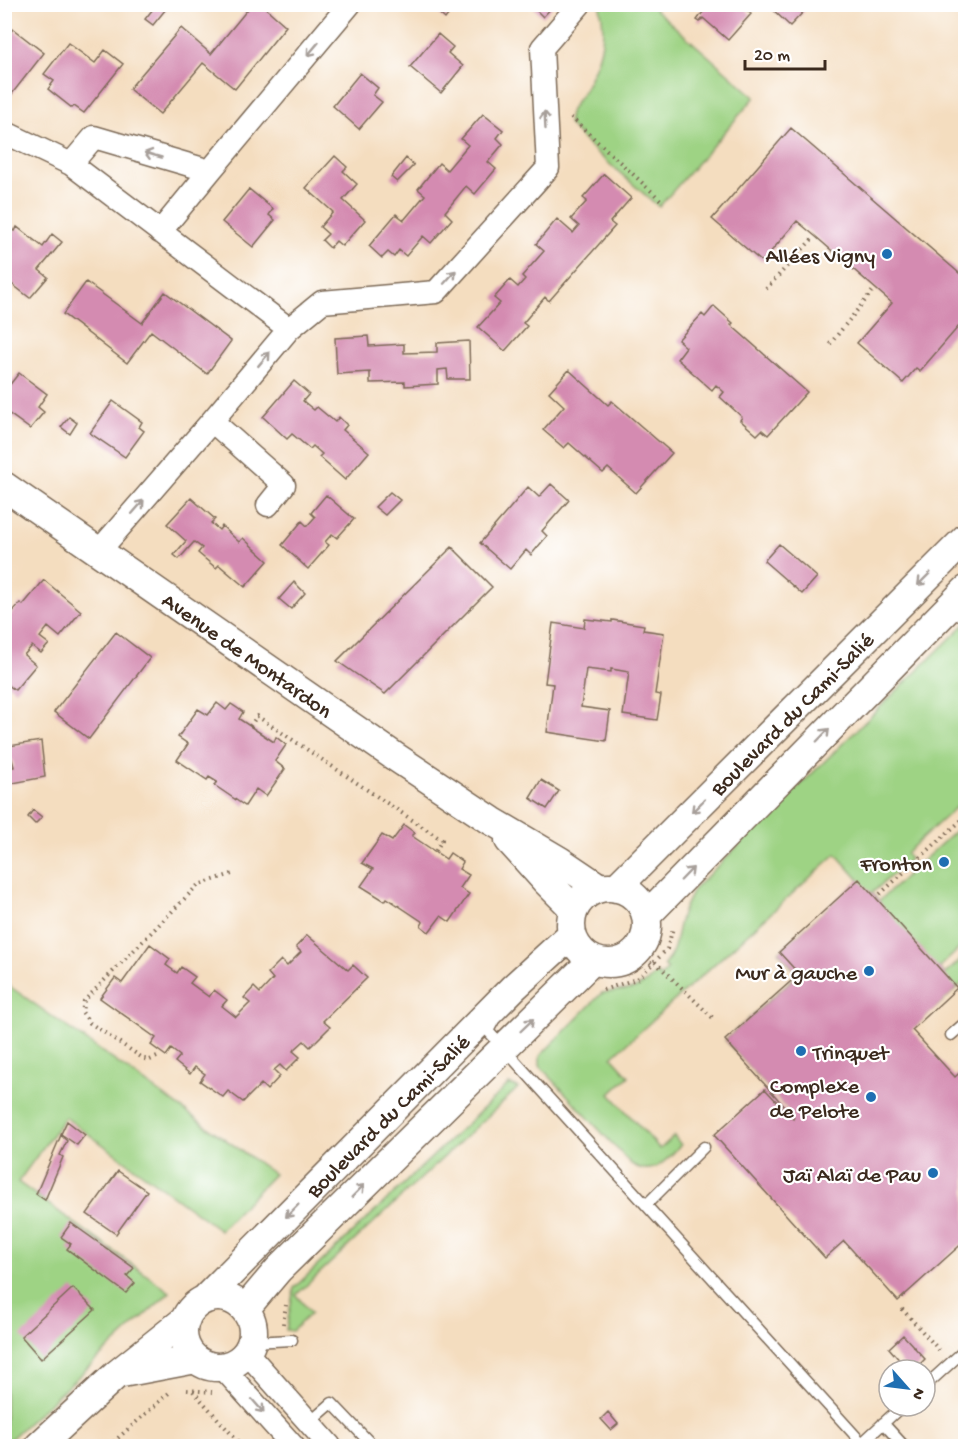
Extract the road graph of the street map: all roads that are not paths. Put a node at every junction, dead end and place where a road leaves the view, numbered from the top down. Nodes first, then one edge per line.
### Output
1 (350, 4) edge
2 (580, 4) edge
3 (4, 132) edge
4 (70, 164) junction
5 (210, 171) junction
6 (160, 232) junction
7 (289, 329) junction
8 (212, 421) junction
9 (4, 486) edge
10 (268, 505) dead end
11 (966, 538) edge
12 (99, 551) junction
13 (966, 590) edge
14 (492, 821) junction
15 (608, 888) junction
16 (646, 916) junction
17 (573, 921) junction
18 (593, 960) junction
19 (513, 988) junction
20 (966, 1022) edge
21 (951, 1035) dead end
22 (504, 1048) junction
23 (704, 1147) dead end
24 (646, 1205) junction
25 (195, 1309) junction
26 (245, 1309) junction
27 (292, 1340) dead end
28 (249, 1347) junction
29 (966, 1349) edge
30 (209, 1363) junction
31 (117, 1374) junction
32 (937, 1375) edge
33 (889, 1418) edge
34 (309, 1423) junction
35 (883, 1423) junction
36 (370, 1445) edge
37 (860, 1445) edge
38 (39, 1446) edge
39 (293, 1446) edge
40 (330, 1446) edge
41 (904, 1446) edge

1 -> 5 street
7 -> 2 street
3 - 4 street
5 -> 4 street
4 - 6 street
5 - 6 street
6 - 7 street
8 -> 7 street
8 - 10 street
12 -> 8 street
9 - 12 street, Avenue de Montardon
11 -> 15 street, Boulevard du Cami-Salié
12 - 14 street, Avenue de Montardon
16 -> 13 street, Boulevard du Cami-Salié
14 - 15 street, Avenue de Montardon
14 - 17 street, Avenue de Montardon
15 - 16 street
15 - 17 street
16 - 18 street
17 - 18 street
17 - 19 street, Boulevard du Cami-Salié
22 -> 18 street, Boulevard du Cami-Salié
19 - 22 lane
19 -> 25 street, Boulevard du Cami-Salié
20 - 21 lane
22 - 24 lane
26 -> 22 street, Boulevard du Cami-Salié
23 - 24 lane
24 - 37 lane
25 - 26 street
25 - 30 street
25 - 31 street, Boulevard du Cami-Salié
26 - 28 street
27 - 28 lane
28 - 30 street
28 - 34 street
29 - 32 lane
30 - 31 street
30 -> 39 street
31 - 38 street, Boulevard du Cami-Salié
33 - 35 lane
34 - 36 lane
34 - 40 street
35 - 37 lane
35 - 41 lane

